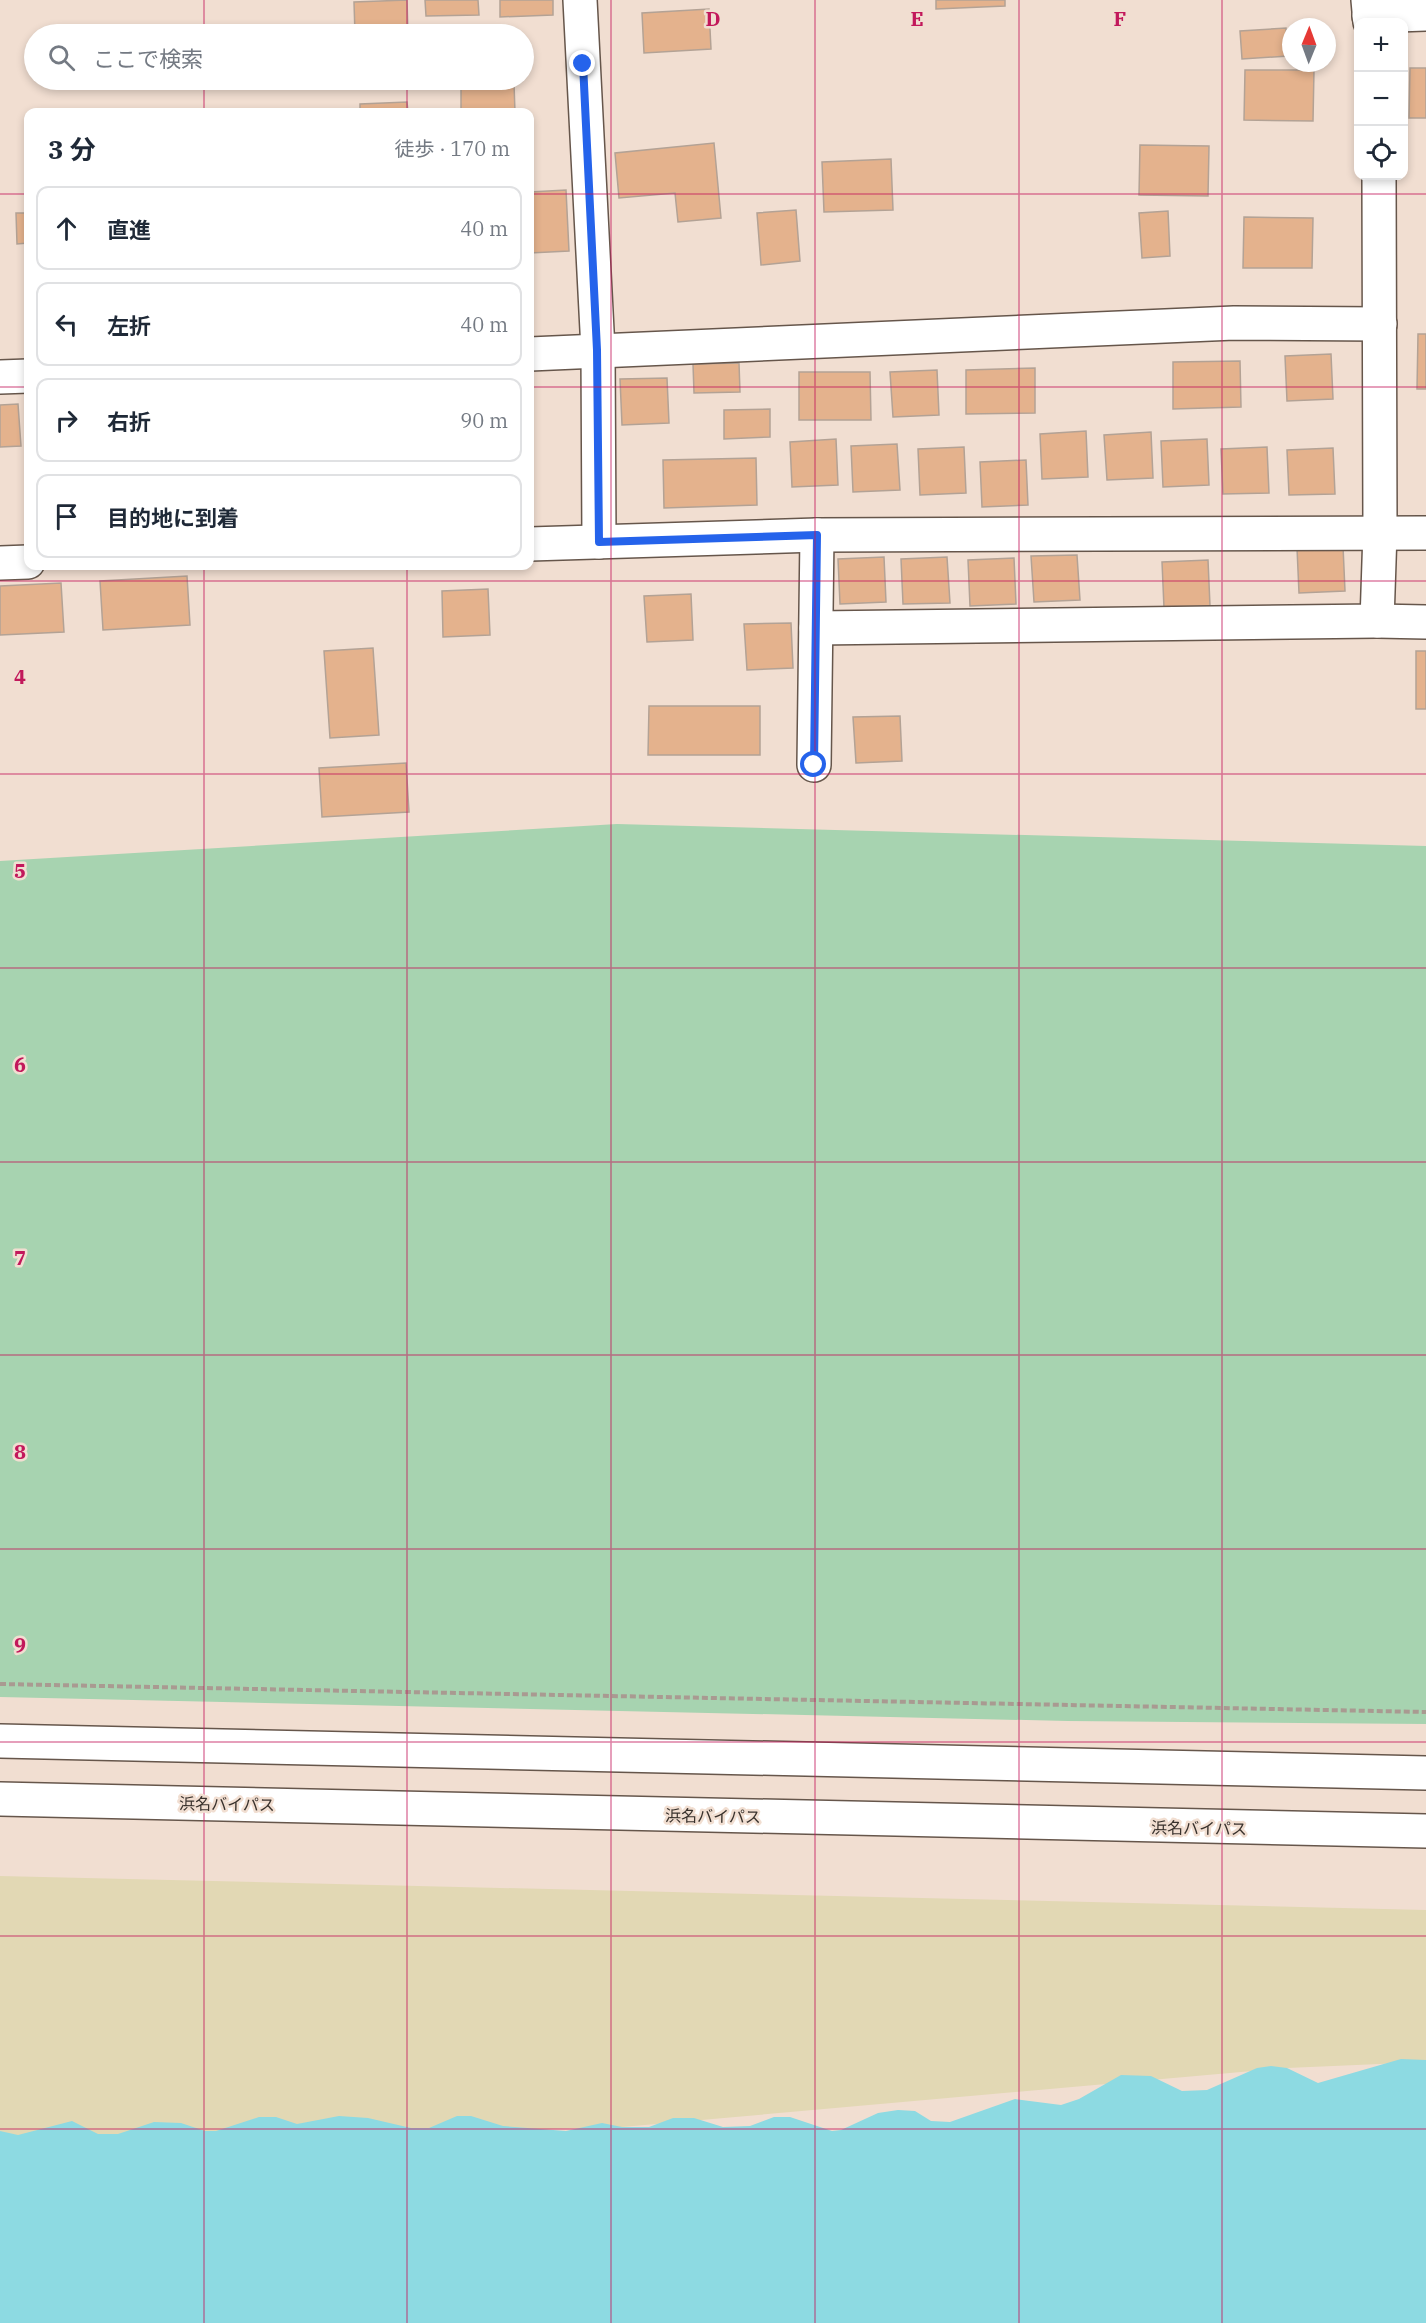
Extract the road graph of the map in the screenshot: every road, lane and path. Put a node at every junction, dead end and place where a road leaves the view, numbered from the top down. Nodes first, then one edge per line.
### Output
1 (580, 0) edge
2 (1369, 13) edge
3 (1426, 14) edge
4 (1379, 180) edge
5 (1380, 324) junction
6 (597, 350) junction
7 (534, 354) edge
8 (24, 376) edge
9 (0, 377) edge
10 (1380, 532) junction
11 (1426, 533) edge
12 (817, 535) junction
13 (599, 542) junction
14 (534, 544) edge
15 (24, 562) edge
16 (0, 563) edge
17 (1377, 621) junction
18 (1426, 622) edge
19 (816, 628) junction
20 (814, 765) dead end
21 (0, 1684) edge
22 (1426, 1712) edge
23 (0, 1741) edge
24 (1426, 1773) edge
25 (0, 1799) edge
26 (1426, 1832) edge

1 - 6 main road
2 - 3 main road
4 - 5 main road
5 - 6 main road
5 - 10 main road
6 - 7 main road
6 - 13 main road
8 - 9 main road
10 - 11 main road
10 - 12 main road
10 - 17 main road
12 - 13 main road
12 - 19 main road
13 - 14 main road
15 - 16 main road
17 - 18 main road
17 - 19 main road
19 - 20 main road
21 - 22 path
23 - 24 main road
25 - 26 main road, 浜名バイパス

